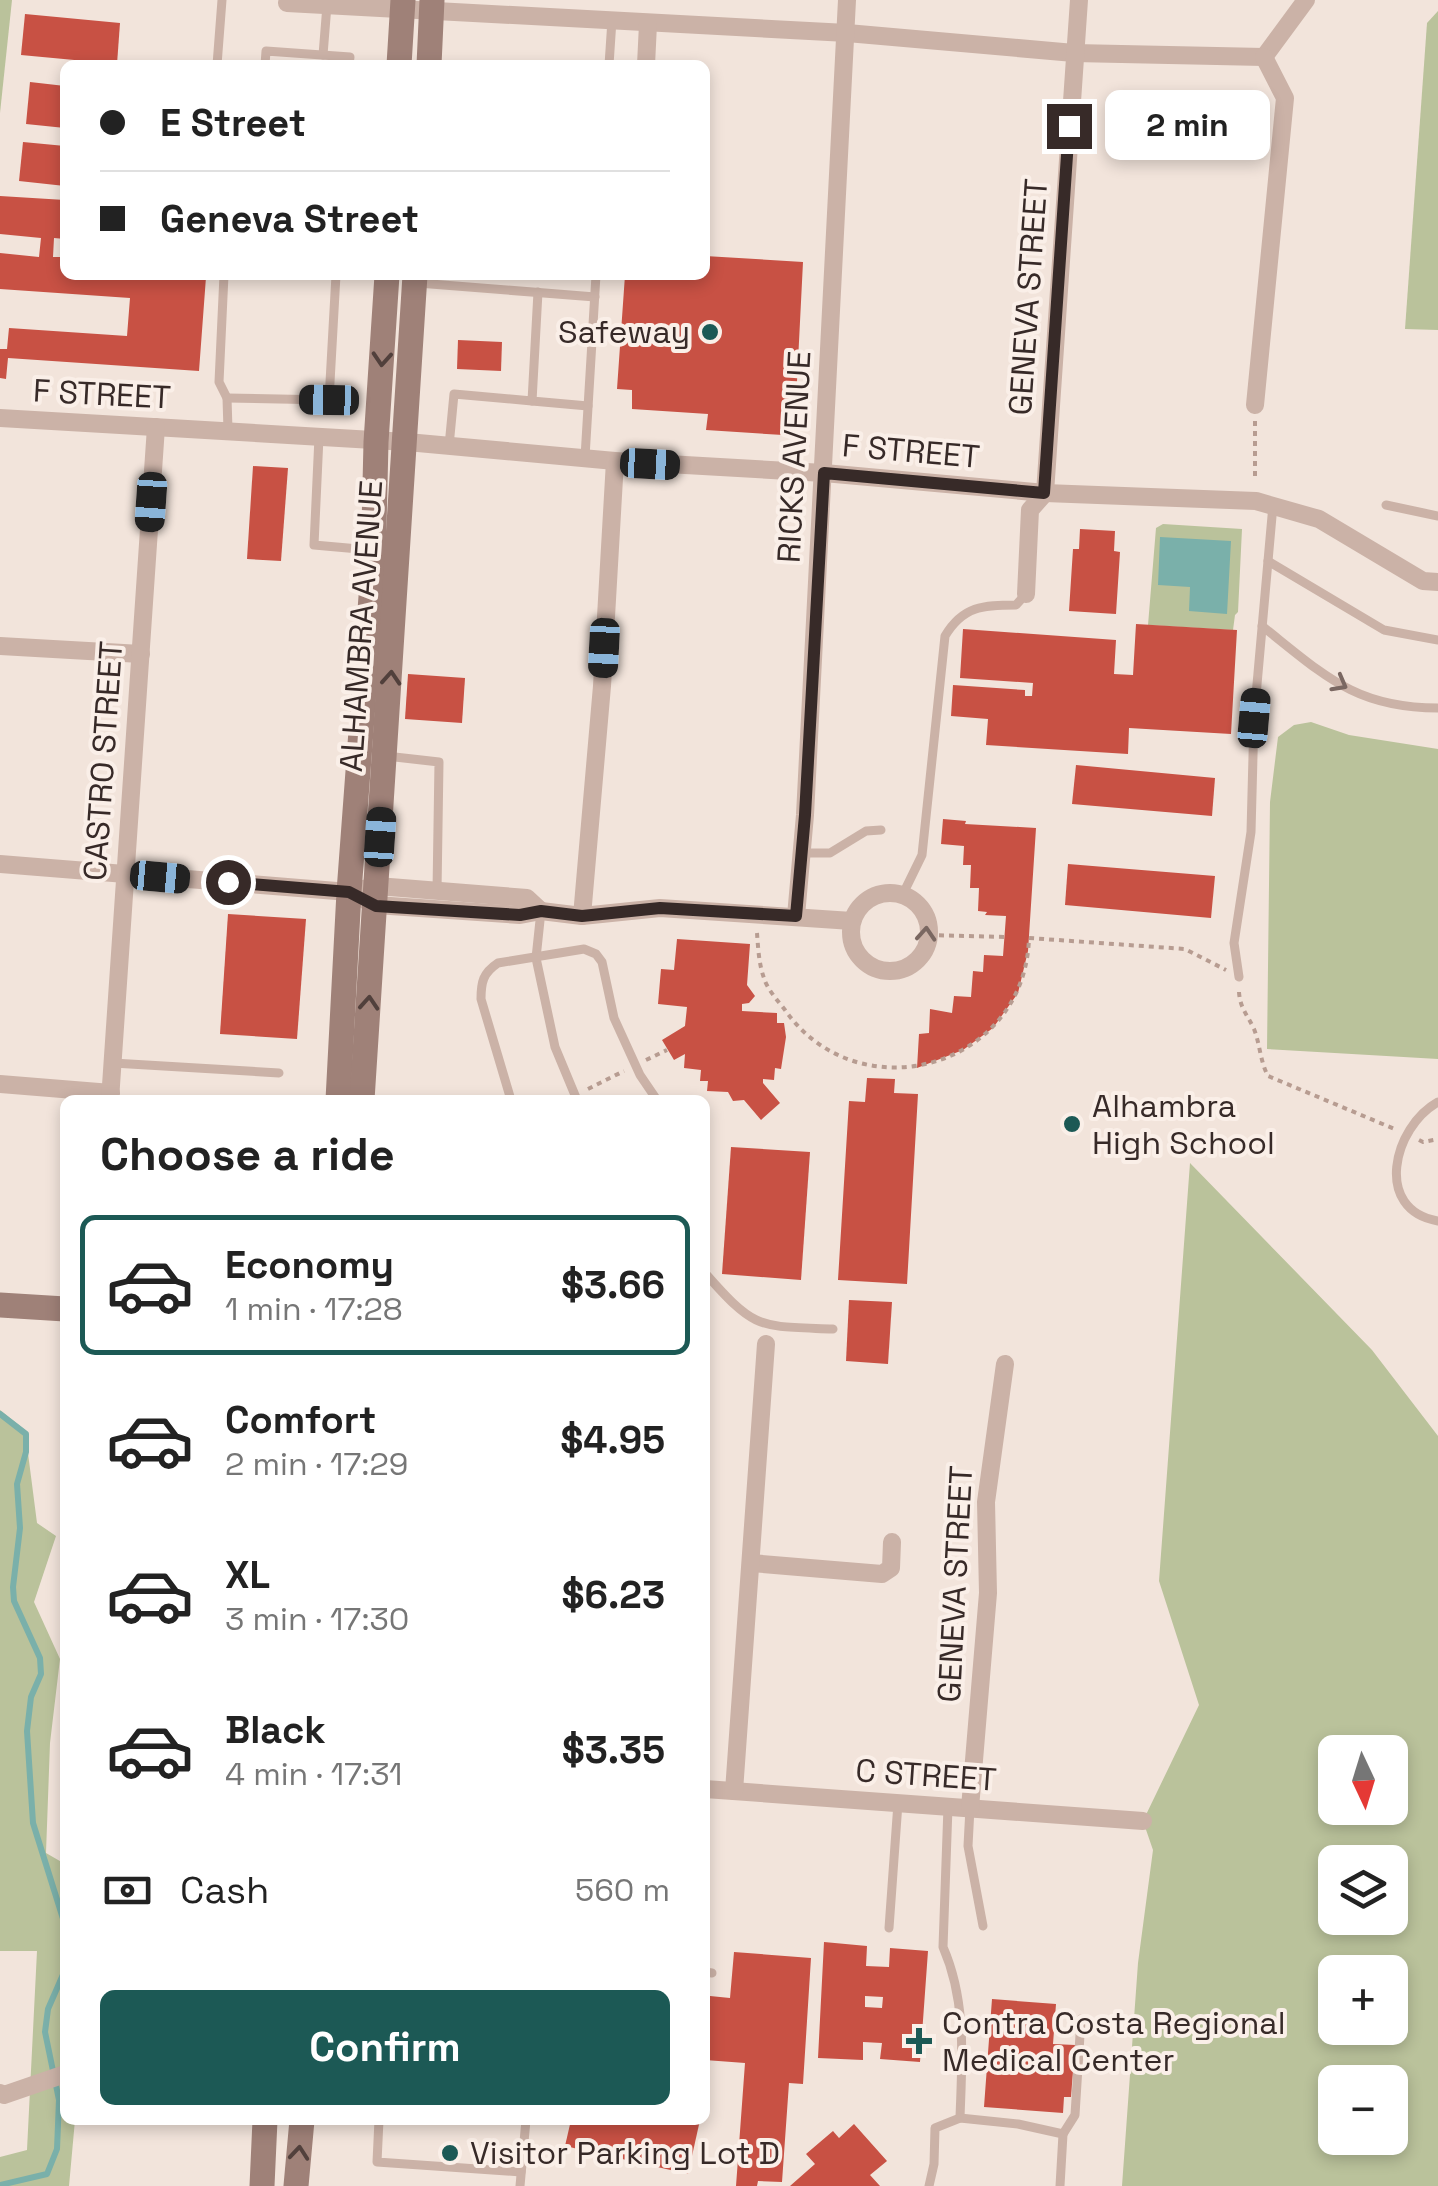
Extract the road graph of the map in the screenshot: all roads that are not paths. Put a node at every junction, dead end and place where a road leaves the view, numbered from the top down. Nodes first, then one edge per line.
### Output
1 (222, 0) edge
2 (848, 0) edge
3 (1079, 0) edge
4 (1306, 0) edge
5 (287, 3) dead end
6 (327, 6) junction
7 (403, 6) edge
8 (432, 6) edge
9 (612, 20) junction
10 (648, 24) junction
11 (847, 33) junction
12 (1074, 53) junction
13 (324, 55) junction
14 (1264, 57) junction
15 (217, 60) edge
16 (266, 60) edge
17 (350, 60) edge
18 (399, 60) edge
19 (429, 60) edge
20 (609, 60) edge
21 (646, 60) edge
22 (224, 280) edge
23 (336, 280) edge
24 (387, 280) edge
25 (415, 280) edge
26 (422, 280) edge
27 (471, 280) edge
28 (596, 280) edge
29 (470, 287) junction
30 (538, 292) junction
31 (595, 297) junction
32 (227, 398) junction
33 (532, 401) junction
34 (1255, 405) road end
35 (588, 406) junction
36 (0, 418) edge
37 (156, 427) junction
38 (228, 430) junction
39 (318, 436) junction
40 (376, 442) junction
41 (406, 442) junction
42 (449, 446) junction
43 (584, 458) junction
44 (616, 462) junction
45 (824, 473) junction
46 (1044, 493) junction
47 (1264, 503) junction
48 (1386, 505) dead end
49 (1438, 516) edge
50 (373, 550) junction
51 (1268, 561) junction
52 (1438, 582) edge
53 (1026, 594) joint
54 (1262, 626) junction
55 (1438, 640) edge
56 (0, 646) edge
57 (141, 654) junction
58 (1438, 708) edge
59 (385, 756) junction
60 (881, 830) dead end
61 (800, 853) junction
62 (0, 864) edge
63 (125, 874) junction
64 (349, 892) junction
65 (902, 894) junction
66 (377, 896) junction
67 (437, 900) junction
68 (541, 911) junction
69 (582, 916) junction
70 (796, 916) junction
71 (852, 921) junction
72 (536, 958) junction
73 (1239, 977) road end
74 (113, 1062) junction
75 (279, 1073) dead end
76 (0, 1084) edge
77 (93, 1095) edge
78 (110, 1095) edge
79 (338, 1095) edge
80 (362, 1095) edge
81 (509, 1095) edge
82 (574, 1095) edge
83 (654, 1095) edge
84 (1438, 1102) edge
85 (1438, 1221) edge
86 (710, 1279) edge
87 (0, 1305) edge
88 (60, 1309) edge
89 (833, 1330) dead end
90 (766, 1335) junction
91 (1005, 1364) dead end
92 (892, 1542) dead end
93 (751, 1563) junction
94 (710, 1789) edge
95 (734, 1791) junction
96 (898, 1803) junction
97 (948, 1807) junction
98 (970, 1808) junction
99 (1143, 1821) dead end
100 (983, 1926) dead end
101 (889, 1928) dead end
102 (1081, 2019) dead end
103 (60, 2076) edge
104 (0, 2093) edge
105 (960, 2118) junction
106 (266, 2125) edge
107 (302, 2125) edge
108 (380, 2125) edge
109 (526, 2125) edge
110 (1063, 2134) junction
111 (522, 2172) junction
112 (262, 2186) edge
113 (296, 2186) edge
114 (520, 2186) edge
115 (930, 2186) edge
116 (1060, 2186) edge

1 - 15 lane
2 - 11 street, RICKS AVENUE
3 - 12 street, GENEVA STREET
4 - 14 street
5 - 6 street
6 - 7 street
6 - 13 lane
7 - 8 street
7 - 18 main road
8 - 9 street
8 - 19 main road
9 - 10 street
9 - 20 lane
10 - 11 street
10 - 21 street
11 - 12 street
11 - 45 street, RICKS AVENUE
12 - 14 street
12 - 46 street, GENEVA STREET
13 - 16 lane
13 - 17 lane
14 - 34 street
22 - 32 lane
23 - 32 lane
24 -> 40 main road, ALHAMBRA AVENUE
25 - 41 main road, ALHAMBRA AVENUE
26 - 29 lane
27 - 29 lane
28 - 31 lane
29 - 30 lane
30 - 31 lane
30 - 33 lane
31 - 35 lane
32 - 38 lane
33 - 35 lane
33 - 42 lane
35 - 43 lane
36 - 37 street, F STREET
37 - 38 street, F STREET
37 - 57 street, CASTRO STREET
38 - 39 street, F STREET
39 - 40 street, F STREET
39 - 50 lane
40 - 41 street, F STREET
40 - 50 main road, ALHAMBRA AVENUE
41 - 42 street, F STREET
59 -> 41 main road, ALHAMBRA AVENUE
42 - 43 street, F STREET
43 - 44 street, F STREET
44 - 45 street, F STREET
44 - 69 street
45 - 46 street, F STREET
45 - 61 street, RICKS AVENUE
46 - 47 street, F STREET
46 - 53 street, GENEVA STREET
47 - 51 lane
47 - 52 street, F STREET
48 - 49 lane
50 - 64 main road, ALHAMBRA AVENUE
51 - 54 lane
51 - 55 lane
53 - 65 lane
54 -> 58 lane
54 - 73 lane
56 - 57 street
57 - 63 street, CASTRO STREET
59 - 66 main road, ALHAMBRA AVENUE
59 - 67 lane
60 - 61 lane
61 - 70 street, RICKS AVENUE
62 - 63 street
63 - 64 street
63 - 74 street, CASTRO STREET
64 - 66 street
64 - 79 main road, ALHAMBRA AVENUE
65 - 71 street
71 -> 65 street
66 - 67 street
80 -> 66 main road, ALHAMBRA AVENUE
67 - 68 street
68 - 69 street
68 - 72 lane
69 - 70 street
70 - 71 street
72 - 81 lane
72 - 82 lane
72 - 83 lane
74 - 75 lane
74 - 78 street, CASTRO STREET
76 - 77 street
84 - 85 lane
86 - 90 lane
87 - 88 main road
89 - 90 lane
90 - 93 street
91 - 98 street, GENEVA STREET
92 - 93 street
93 - 95 street
94 - 95 street, C STREET
95 - 96 street, C STREET
96 - 97 street, C STREET
96 - 101 lane
97 - 98 street, C STREET
97 - 105 lane
98 - 99 street, C STREET
98 - 100 lane
102 - 110 lane
103 - 104 street
105 - 110 lane
105 - 115 lane
106 - 112 main road
113 -> 107 main road
108 - 111 lane
109 - 111 lane
110 - 116 lane
111 - 114 lane

